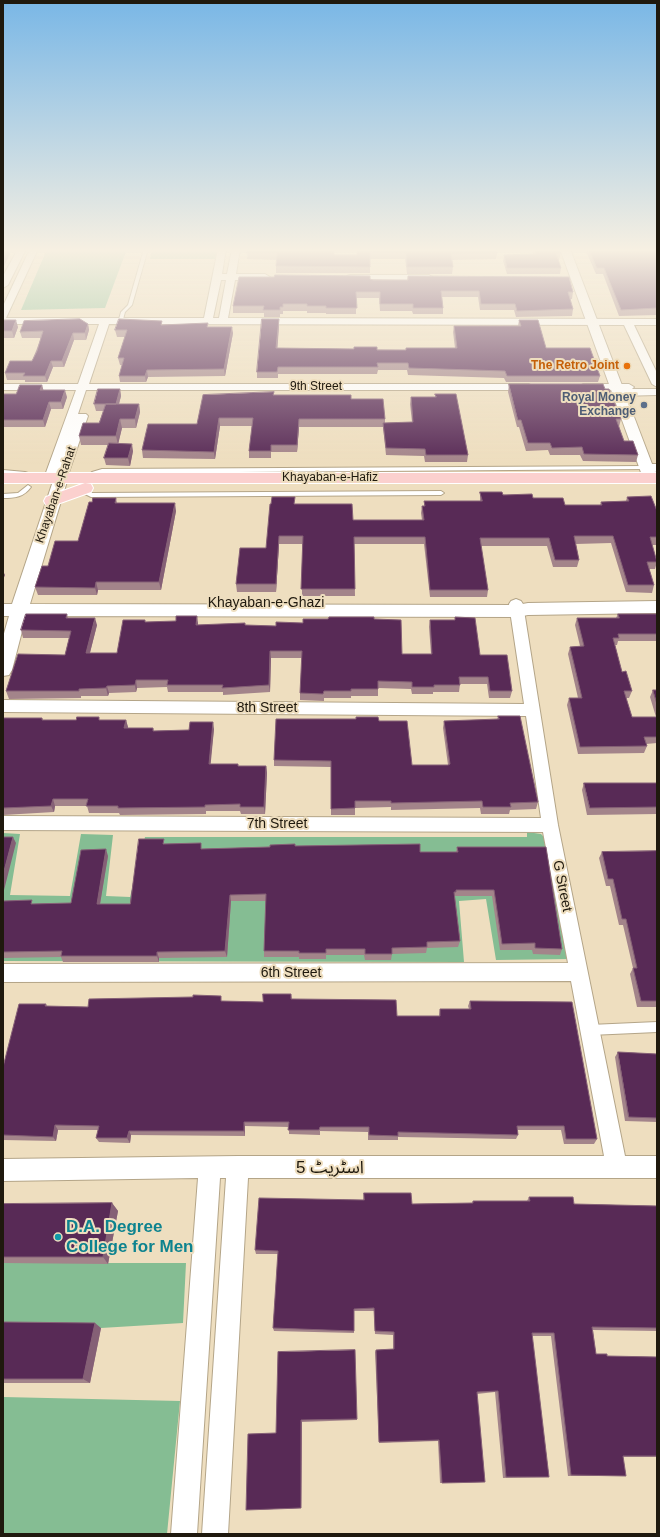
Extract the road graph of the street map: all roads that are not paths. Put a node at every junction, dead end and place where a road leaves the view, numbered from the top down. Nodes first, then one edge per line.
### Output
1 (3, 321) edge
2 (208, 321) joint
3 (223, 321) joint
4 (113, 322) junction
5 (598, 322) junction
6 (628, 322) junction
7 (654, 322) edge
8 (657, 333) edge
9 (657, 384) edge
10 (3, 387) edge
11 (86, 387) junction
12 (536, 387) edge
13 (568, 387) edge
14 (624, 390) junction
15 (657, 392) edge
16 (637, 407) dead end
17 (3, 472) edge
18 (3, 478) edge
19 (654, 479) edge
20 (28, 482) junction
21 (54, 483) junction
22 (86, 483) junction
23 (3, 487) edge
24 (441, 493) dead end
25 (3, 496) edge
26 (11, 607) edge
27 (657, 607) edge
28 (520, 608) junction
29 (3, 629) edge
30 (3, 670) edge
31 (3, 706) edge
32 (532, 710) junction
33 (3, 823) edge
34 (550, 825) junction
35 (579, 972) junction
36 (3, 973) edge
37 (657, 1027) edge
38 (590, 1030) junction
39 (657, 1167) edge
40 (210, 1168) junction
41 (238, 1168) junction
42 (617, 1168) junction
43 (3, 1170) edge
44 (184, 1534) edge
45 (214, 1534) edge

1 - 4 street
2 - 3 street
2 - 4 street
3 - 5 street
4 - 11 street, Khayaban-e-Rahat
5 - 6 street
5 - 14 street
6 - 7 street
6 - 9 street
7 - 8 street
10 - 11 street, 9th Street
11 - 12 street, 9th Street
11 - 21 street, Khayaban-e-Rahat
13 - 14 street
14 - 15 street
14 - 16 street
14 - 19 street
17 - 20 lane
18 - 20 main road, Khayaban-e-Hafiz
19 - 22 main road, Khayaban-e-Hafiz
19 - 22 lane
20 - 21 main road
20 - 21 main road, Khayaban-e-Hafiz
20 - 23 main road, Khayaban-e-Hafiz
20 - 25 lane
21 - 22 main road
21 - 22 main road, Khayaban-e-Hafiz
21 - 26 street, Khayaban-e-Rahat
22 - 24 lane
26 - 28 street, Khayaban-e-Ghazi
26 - 29 street, Khayaban-e-Rahat
26 - 30 street, Khayaban-e-Rahat
27 - 28 street, Khayaban-e-Ghazi
28 - 32 street, G Street
31 - 32 street, 8th Street
32 - 34 street, G Street
33 - 34 street, 7th Street
34 - 35 street, G Street
35 - 36 street, 6th Street
35 - 38 street, G Street
37 - 38 lane
38 - 42 street, G Street
39 - 42 street, اسٹریٹ 5
40 - 41 street, اسٹریٹ 5
40 - 43 street, اسٹریٹ 5
40 - 44 street
41 - 42 street, اسٹریٹ 5
41 - 45 street

